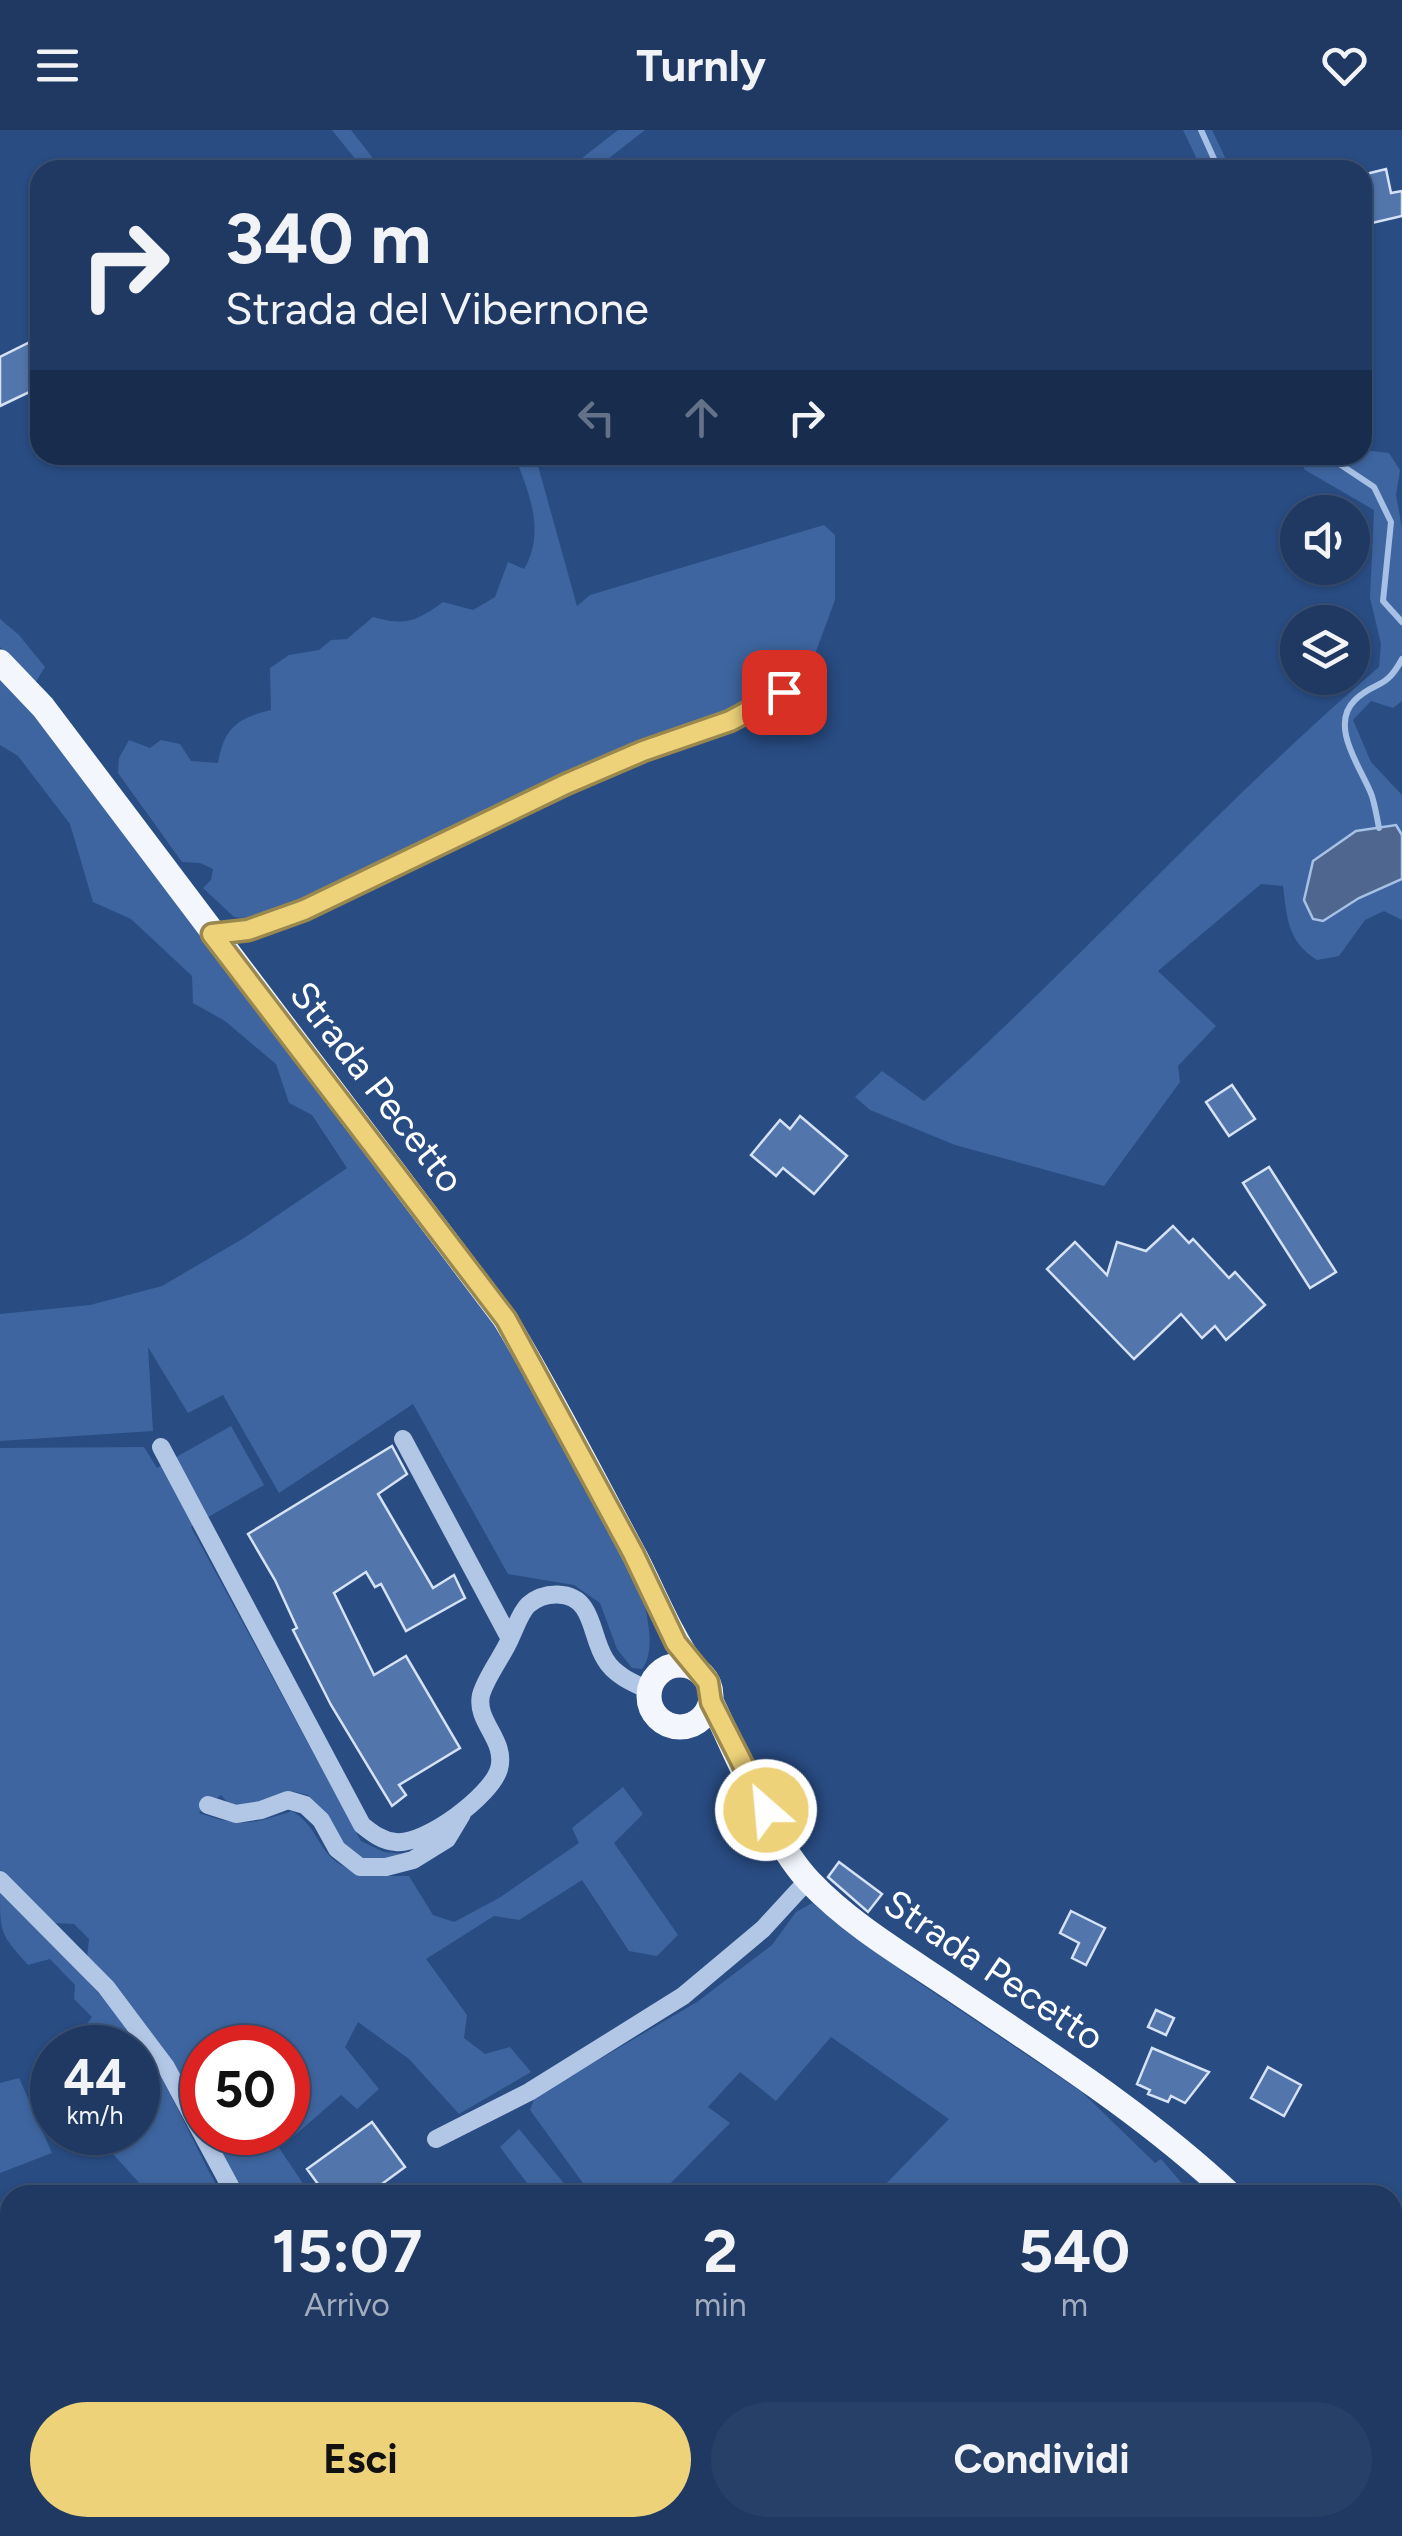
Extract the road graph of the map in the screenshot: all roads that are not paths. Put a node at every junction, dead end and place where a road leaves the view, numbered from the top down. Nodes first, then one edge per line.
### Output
1 (0, 662) edge
2 (784, 692) dead end
3 (212, 934) junction
4 (403, 1440) dead end
5 (161, 1448) dead end
6 (651, 1587) junction
7 (510, 1640) junction
8 (694, 1668) junction
9 (653, 1682) junction
10 (711, 1702) junction
11 (685, 1727) junction
12 (749, 1777) junction
13 (208, 1804) dead end
14 (465, 1809) junction
15 (0, 1880) edge
16 (808, 1880) junction
17 (436, 2139) dead end
18 (229, 2185) edge
19 (1220, 2185) edge

1 - 3 main road, Strada Pecetto
2 - 3 street
3 - 6 main road, Strada Pecetto
4 - 7 street
5 - 14 street
6 - 8 main road, Strada Pecetto
6 - 9 main road, Strada Pecetto
7 - 9 street
7 - 14 street
8 - 9 main road
8 - 10 main road, Strada Pecetto
9 - 11 main road, Strada Pecetto
10 - 11 main road
10 - 12 main road, Strada Pecetto
11 - 12 main road, Strada Pecetto
12 - 16 main road, Strada Pecetto
13 - 14 street
15 - 18 street
16 - 17 street
16 - 19 main road, Strada Pecetto

